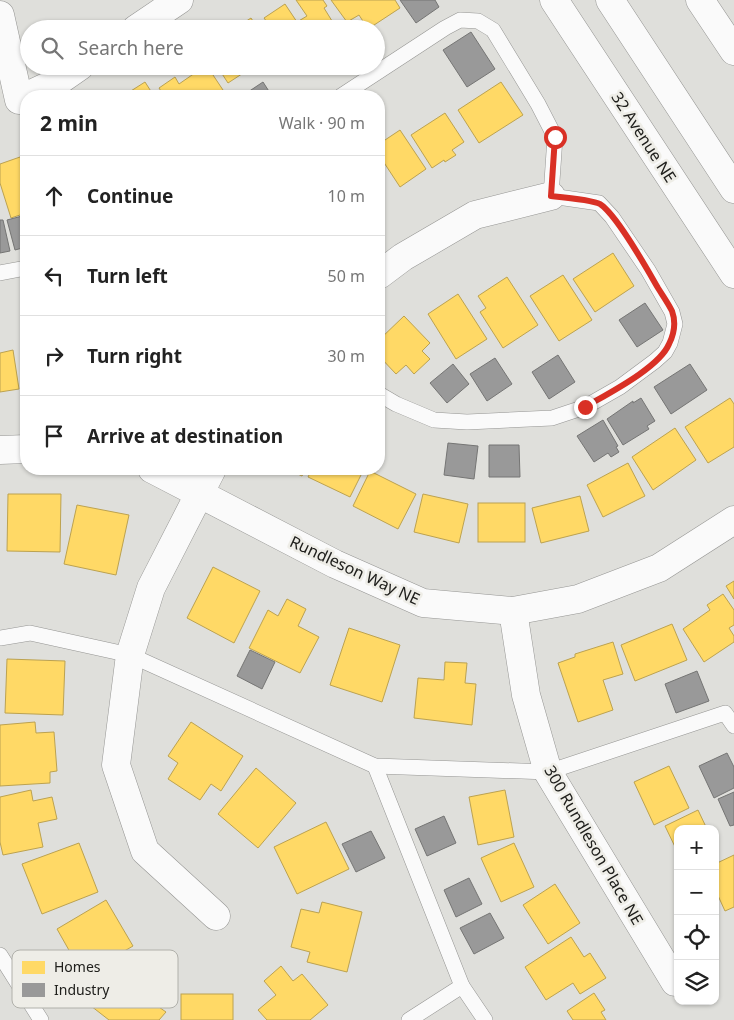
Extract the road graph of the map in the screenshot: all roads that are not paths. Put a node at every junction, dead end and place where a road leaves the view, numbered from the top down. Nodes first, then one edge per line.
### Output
1 (179, 0) edge
2 (554, 0) edge
3 (610, 0) edge
4 (700, 0) edge
5 (0, 15) edge
6 (149, 20) edge
7 (734, 51) edge
8 (385, 67) edge
9 (68, 75) edge
10 (373, 75) edge
11 (39, 90) edge
12 (350, 90) edge
13 (18, 99) edge
14 (734, 188) edge
15 (551, 196) junction
16 (20, 269) edge
17 (385, 270) edge
18 (0, 273) edge
19 (734, 274) edge
20 (385, 398) edge
21 (20, 449) edge
22 (0, 450) edge
23 (164, 475) edge
24 (208, 475) edge
25 (198, 493) junction
26 (734, 520) edge
27 (513, 611) junction
28 (0, 638) edge
29 (130, 655) junction
30 (730, 710) edge
31 (734, 726) edge
32 (375, 766) junction
33 (548, 772) junction
34 (216, 916) dead end
35 (0, 955) edge
36 (12, 974) edge
37 (674, 980) edge
38 (462, 986) junction
39 (33, 1008) edge
40 (41, 1020) edge
41 (409, 1020) edge
42 (485, 1020) edge

1 - 6 street
2 - 19 street, 32 Avenue NE
3 - 14 street
4 - 7 street
5 - 13 street
8 - 15 lane
9 - 11 street
10 - 12 lane
15 - 17 street
15 - 20 lane
16 - 18 lane
21 - 22 street
23 - 25 street, Rundleson Way NE
24 - 25 street
25 - 27 street, Rundleson Way NE
25 - 29 street
26 - 27 street, Rundleson Way NE
27 - 33 street, 300 Rundleson Place NE
28 - 29 lane
29 - 32 lane
29 - 34 street
30 - 31 lane
30 - 33 lane
32 - 33 lane
32 - 38 lane
33 - 37 street, 300 Rundleson Place NE
35 - 36 lane
38 - 41 lane
38 - 42 lane
39 - 40 lane

